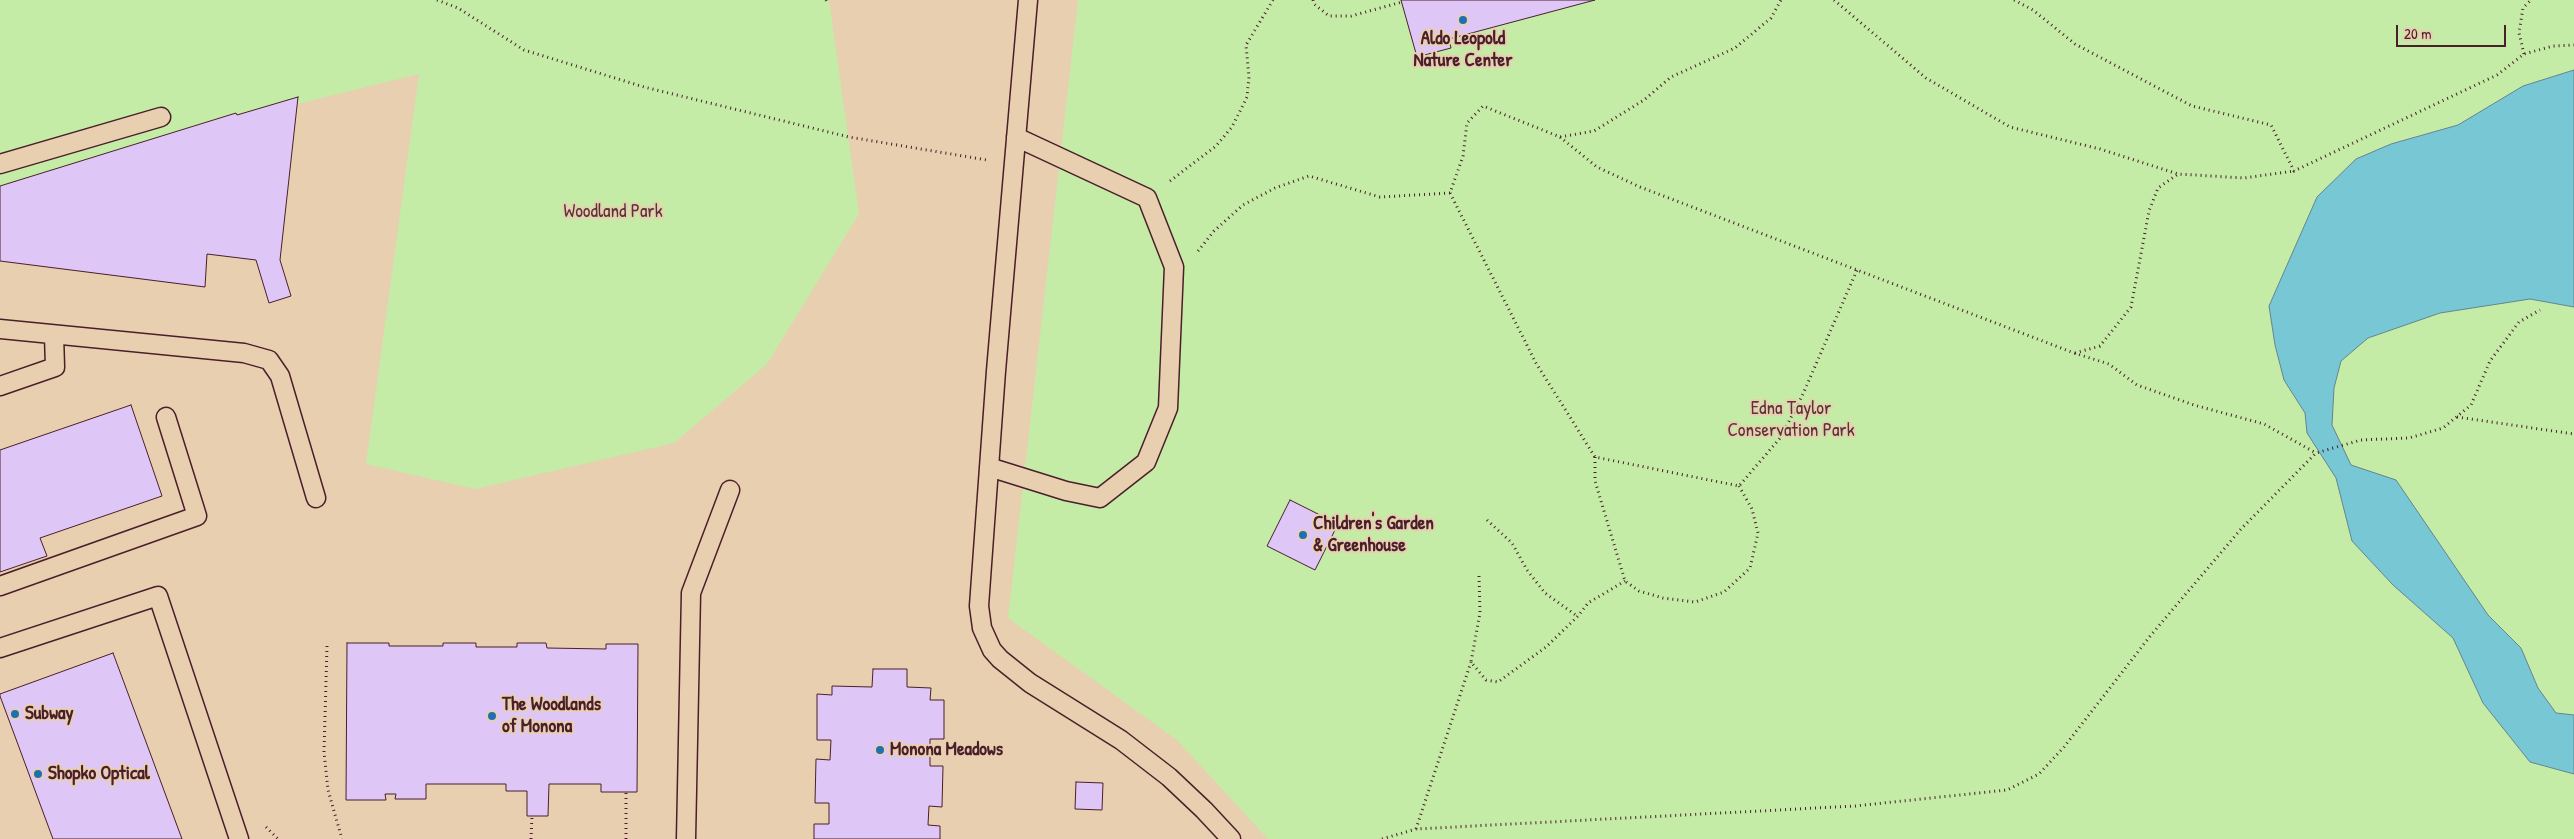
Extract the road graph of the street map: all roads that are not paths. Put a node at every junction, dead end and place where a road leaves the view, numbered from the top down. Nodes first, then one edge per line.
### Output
1 (1028, 0) edge
2 (161, 117) dead end
3 (1016, 137) junction
4 (0, 164) edge
5 (0, 329) edge
6 (54, 335) junction
7 (0, 386) edge
8 (166, 417) dead end
9 (989, 467) junction
10 (730, 490) dead end
11 (316, 498) dead end
12 (0, 586) edge
13 (0, 648) edge
14 (239, 839) edge
15 (686, 839) edge
16 (1231, 839) edge

1 - 3 lane
2 - 4 lane
3 - 9 lane
3 - 9 lane
5 - 6 lane
6 - 7 lane
6 - 11 lane
8 - 12 lane
9 - 16 lane
10 - 15 lane
13 - 14 lane

